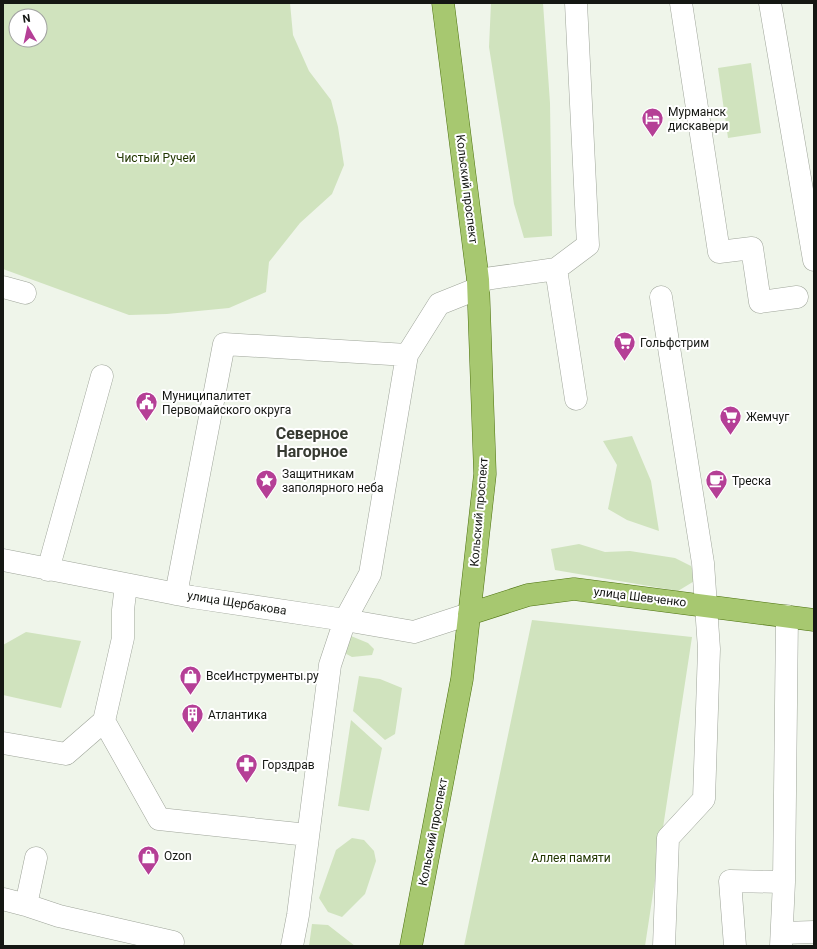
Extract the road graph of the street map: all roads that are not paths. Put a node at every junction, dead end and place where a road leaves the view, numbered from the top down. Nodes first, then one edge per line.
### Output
1 (443, 3) edge
2 (576, 3) edge
3 (681, 3) edge
4 (770, 3) edge
5 (814, 260) edge
6 (556, 269) junction
7 (478, 284) junction
8 (3, 287) edge
9 (26, 292) dead end
10 (661, 297) dead end
11 (797, 297) dead end
12 (407, 355) junction
13 (102, 376) dead end
14 (576, 399) dead end
15 (3, 560) edge
16 (48, 570) junction
17 (126, 585) junction
18 (176, 594) junction
19 (706, 605) junction
20 (469, 614) junction
21 (787, 616) junction
22 (345, 620) junction
23 (814, 620) edge
24 (104, 721) junction
25 (3, 742) edge
26 (308, 835) junction
27 (36, 858) dead end
28 (784, 882) junction
29 (3, 899) edge
30 (26, 905) junction
31 (814, 932) edge
32 (781, 939) edge
33 (172, 946) edge
34 (292, 946) edge
35 (411, 946) edge
36 (664, 946) edge
37 (735, 946) edge

1 - 7 main road, Кольский проспект
2 - 6 street
3 - 11 street
4 - 5 street
6 - 7 street
6 - 14 street
7 - 12 street
7 - 20 main road, Кольский проспект
8 - 9 street
10 - 19 street
12 - 18 street
12 - 22 street
13 - 16 street
15 - 16 street, улица Щербакова
16 - 17 street, улица Щербакова
17 - 18 street, улица Щербакова
17 - 24 street
18 - 22 street, улица Щербакова
19 - 20 main road, улица Шевченко
19 - 21 main road, улица Шевченко
19 - 36 street
20 - 22 street, улица Щербакова
20 - 35 main road, Кольский проспект
21 - 23 main road, улица Шевченко
21 - 28 street
22 - 26 street
24 - 25 street
24 - 26 street
26 - 34 street
27 - 30 street
28 - 32 street
28 - 37 street
29 - 30 street
30 - 33 street
31 - 32 street

